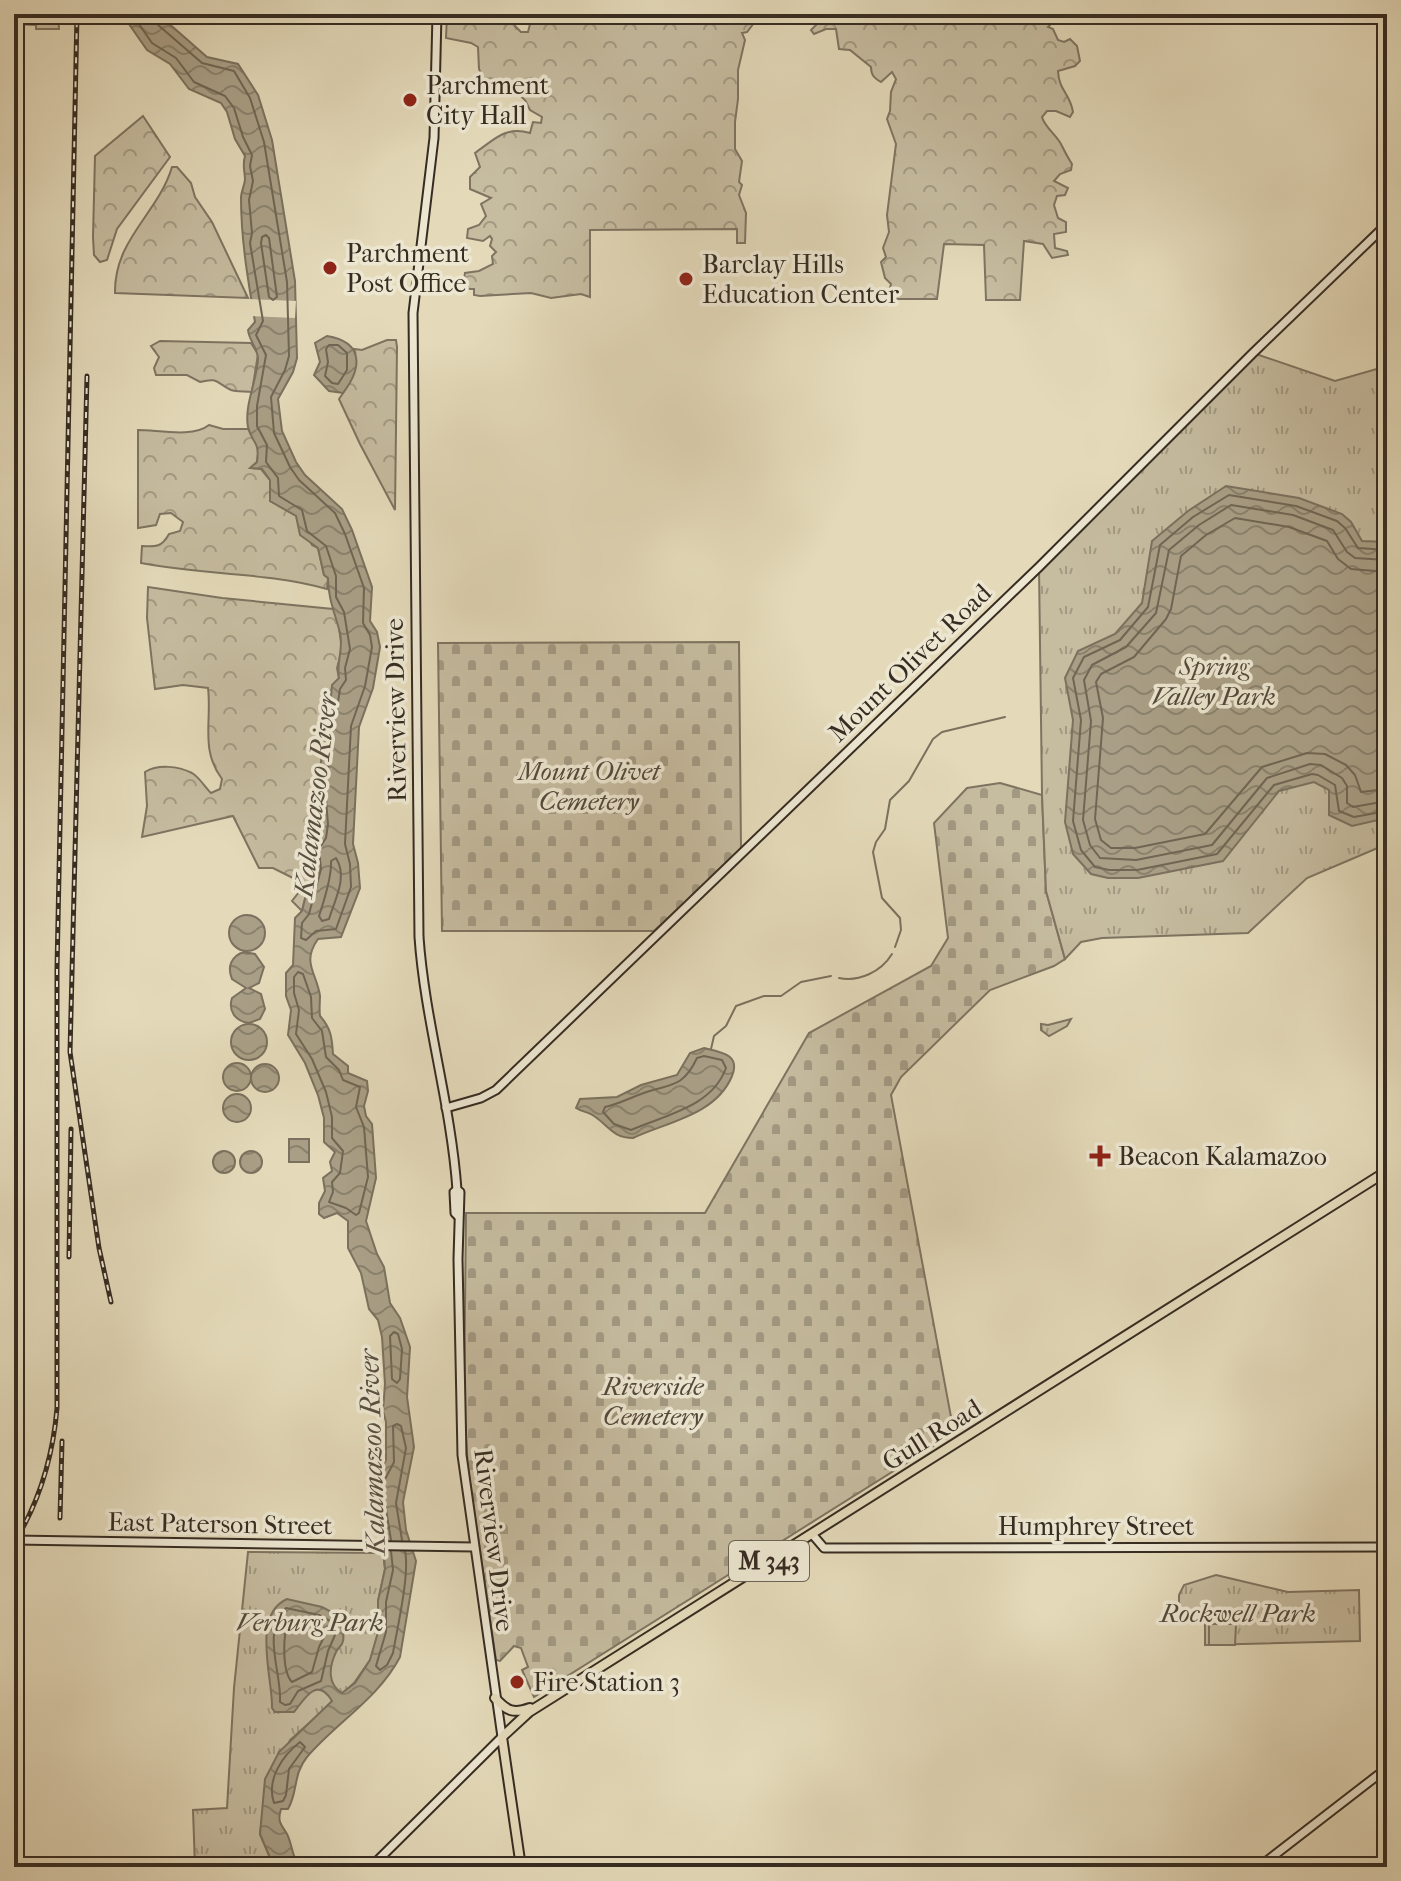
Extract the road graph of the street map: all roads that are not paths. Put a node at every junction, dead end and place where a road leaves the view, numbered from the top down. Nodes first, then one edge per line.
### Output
1 (437, 14) edge
2 (1387, 224) edge
3 (446, 1108) junction
4 (1387, 1171) edge
5 (812, 1534) junction
6 (14, 1540) edge
7 (474, 1547) junction
8 (1387, 1547) edge
9 (495, 1698) junction
10 (542, 1703) junction
11 (502, 1737) junction
12 (1387, 1768) edge
13 (371, 1867) edge
14 (521, 1867) edge
15 (1259, 1867) edge

1 - 3 street, Riverview Drive
2 - 3 street, Mount Olivet Road
3 - 7 street, Riverview Drive
4 - 5 main road, Gull Road / M 343
5 - 8 street, Humphrey Street
5 - 10 main road, Gull Road / M 343
6 - 7 street, East Paterson Street
7 - 9 street, Riverview Drive
9 - 10 main road
9 - 11 street, Riverview Drive
10 - 11 main road, Gull Road / M 343
11 - 13 street
11 - 14 main road, Riverview Drive
12 - 15 street

